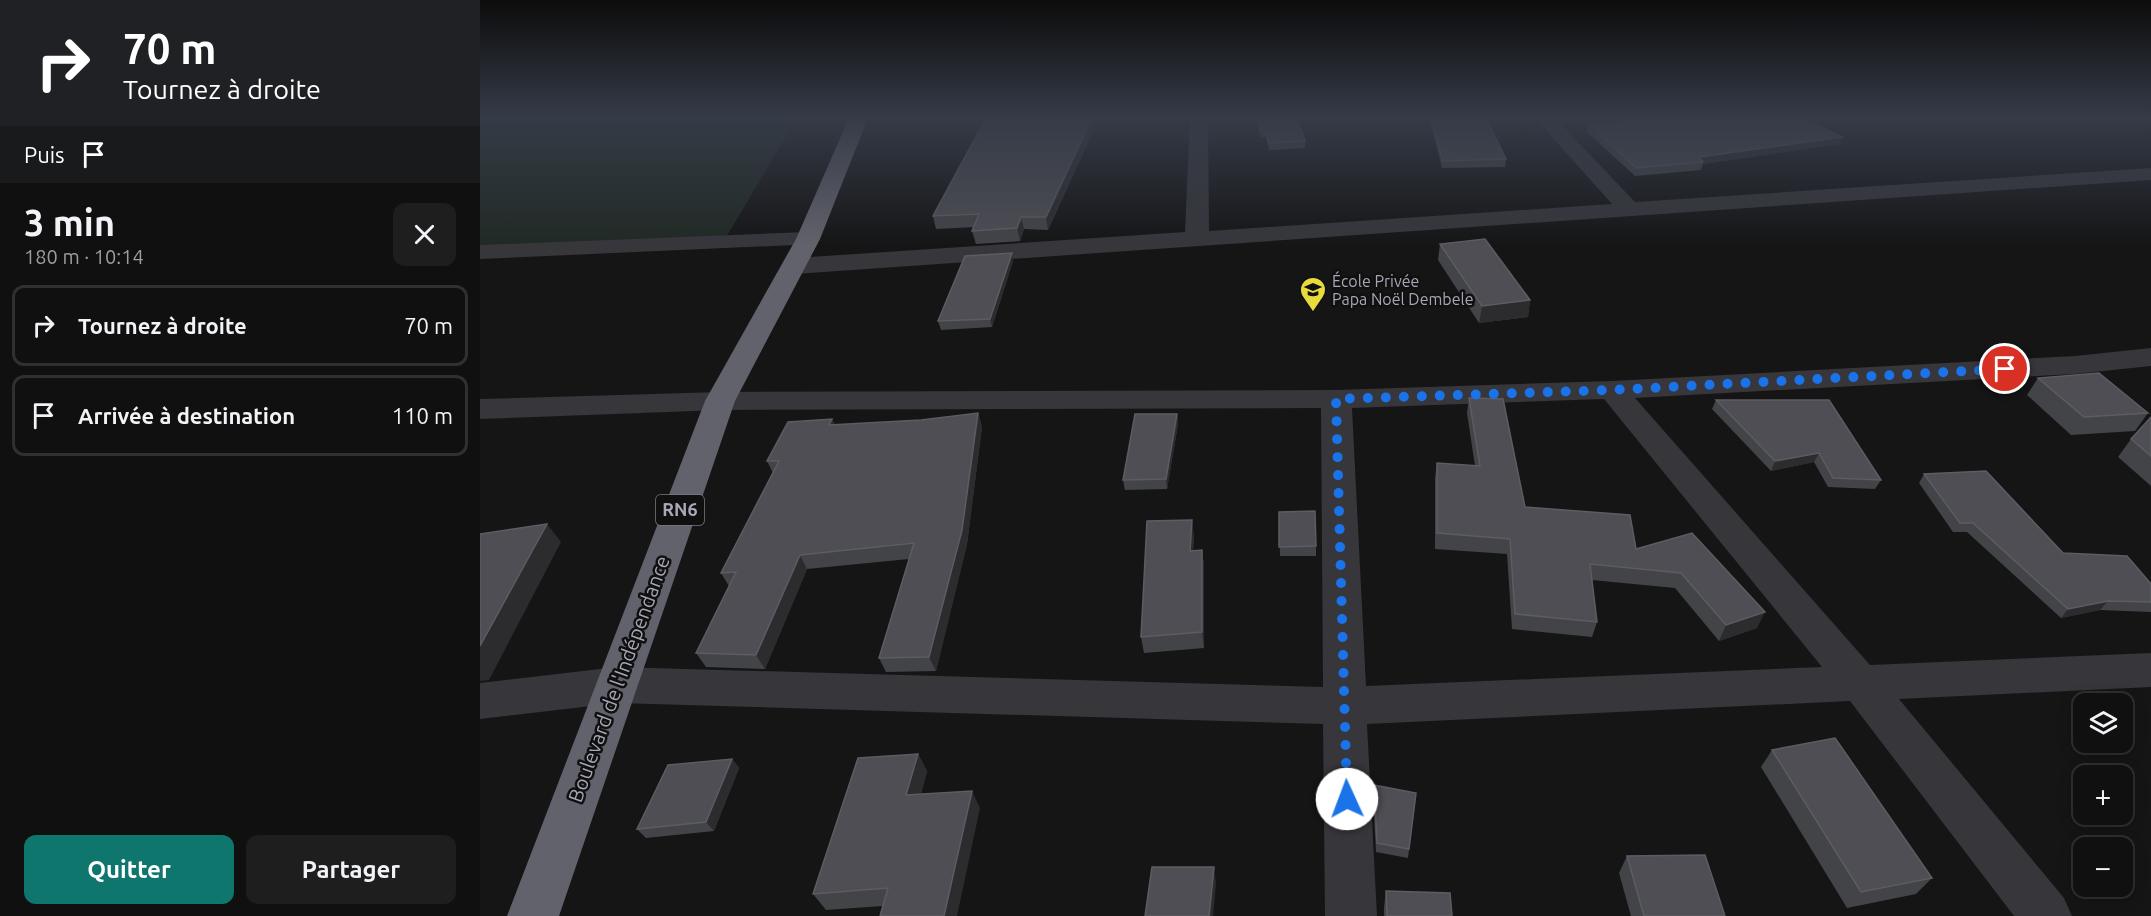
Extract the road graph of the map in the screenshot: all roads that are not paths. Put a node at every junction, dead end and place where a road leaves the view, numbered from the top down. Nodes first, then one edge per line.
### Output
1 (841, 161) edge
2 (1198, 161) edge
3 (1584, 161) edge
4 (2151, 174) edge
5 (1629, 209) junction
6 (1197, 238) junction
7 (480, 252) edge
8 (802, 252) junction
9 (2151, 357) edge
10 (1612, 390) junction
11 (1336, 399) junction
12 (720, 401) junction
13 (480, 410) edge
14 (2151, 670) edge
15 (1861, 684) junction
16 (617, 685) junction
17 (480, 701) edge
18 (1344, 706) junction
19 (533, 916) edge
20 (1351, 916) edge
21 (2046, 916) edge

1 - 8 highway, Boulevard de l'Indépendance / RN6
2 - 6 street
3 - 5 street
4 - 5 street
5 - 6 street
6 - 8 street
7 - 8 street
8 - 12 highway, Boulevard de l'Indépendance / RN6
9 - 10 street
10 - 11 street
10 - 15 street
11 - 12 street
11 - 18 street
12 - 13 street
12 - 16 highway, Boulevard de l'Indépendance / RN6
14 - 15 street
15 - 18 street
15 - 21 street
16 - 17 street
16 - 18 street
16 - 19 highway, Boulevard de l'Indépendance / RN6
18 - 20 street

